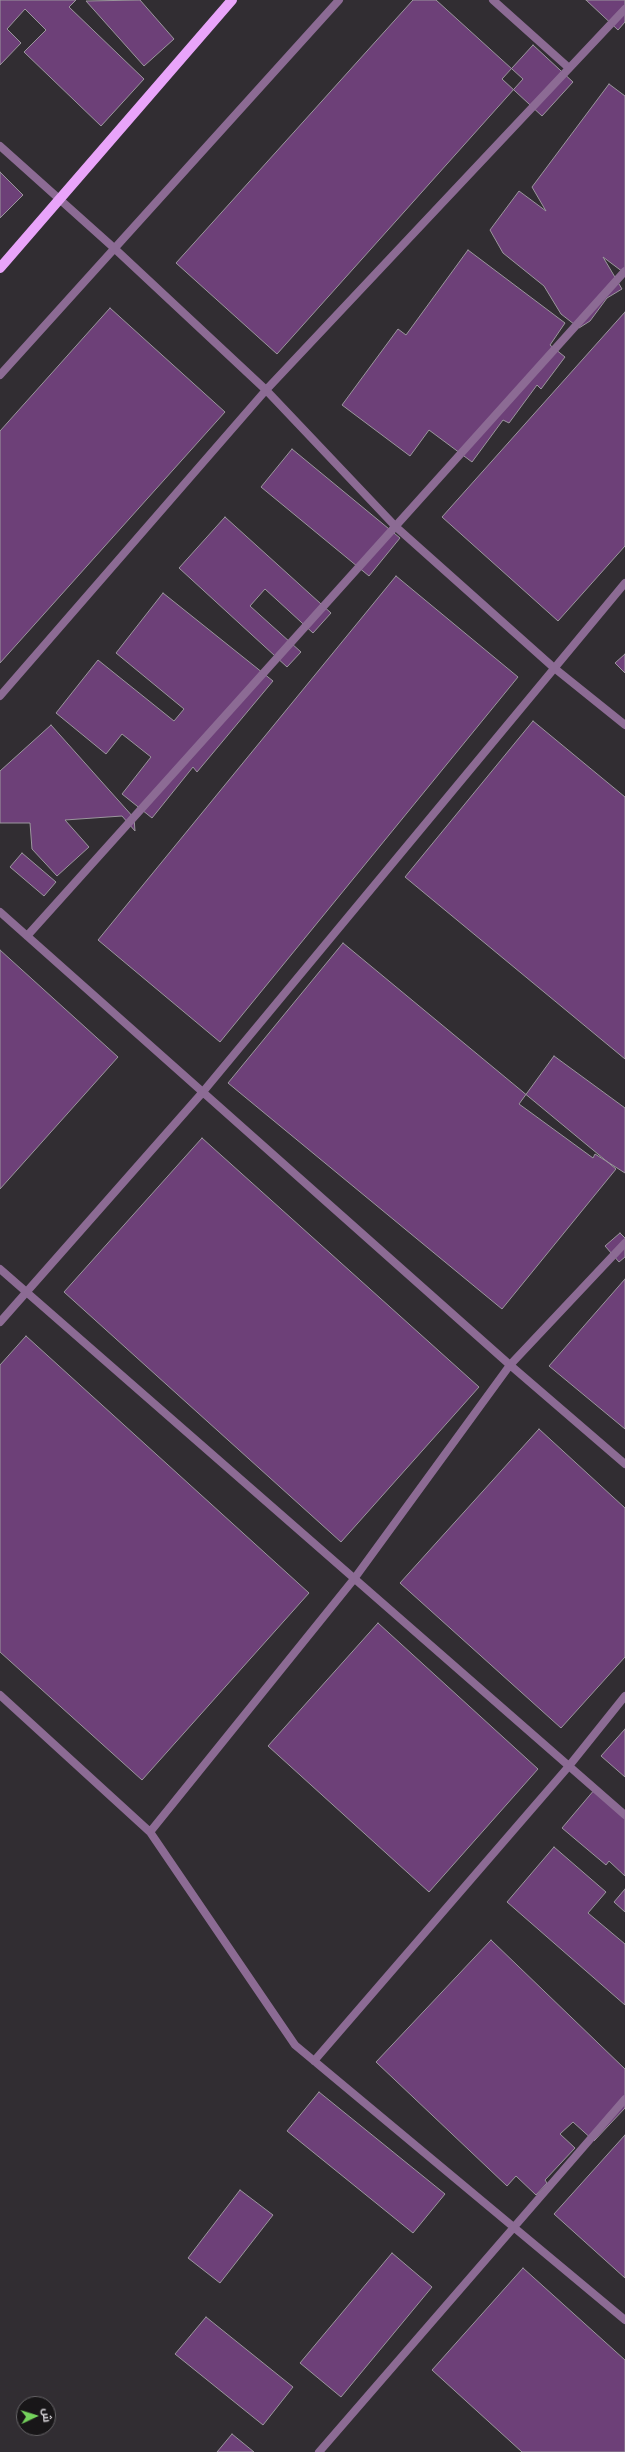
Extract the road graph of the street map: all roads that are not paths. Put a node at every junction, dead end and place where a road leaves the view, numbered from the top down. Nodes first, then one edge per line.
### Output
1 (232, 0) edge
2 (339, 0) edge
3 (493, 0) edge
4 (625, 9) edge
5 (569, 68) junction
6 (0, 146) edge
7 (59, 201) junction
8 (114, 248) junction
9 (0, 268) edge
10 (625, 271) edge
11 (0, 375) edge
12 (266, 390) junction
13 (396, 527) junction
14 (625, 583) edge
15 (553, 667) junction
16 (0, 696) edge
17 (625, 725) edge
18 (0, 912) edge
19 (27, 936) junction
20 (202, 1093) junction
21 (625, 1243) edge
22 (0, 1269) edge
23 (25, 1291) junction
24 (0, 1322) edge
25 (510, 1365) junction
26 (625, 1464) edge
27 (354, 1579) junction
28 (0, 1695) edge
29 (625, 1696) edge
30 (568, 1766) junction
31 (625, 1815) edge
32 (150, 1832) junction
33 (314, 2061) junction
34 (625, 2099) edge
35 (513, 2228) junction
36 (625, 2320) edge
37 (319, 2452) edge

1 - 7 main road
2 - 8 street
3 - 5 street
4 - 5 street
5 - 12 street
6 - 7 street
7 - 8 street
7 - 9 main road
8 - 11 street
8 - 12 street
10 - 13 street
12 - 13 street
12 - 16 street
13 - 15 street
13 - 19 street
14 - 15 street
15 - 17 street
15 - 20 street
18 - 19 street
19 - 20 street
20 - 23 street
20 - 25 street
21 - 25 street
22 - 23 street
23 - 24 street
23 - 27 street
25 - 26 street
25 - 27 street
27 - 30 street
27 - 32 street
28 - 32 street
29 - 30 street
30 - 31 street
30 - 33 street
32 - 33 street
33 - 35 street
34 - 35 street
35 - 36 street
35 - 37 street

